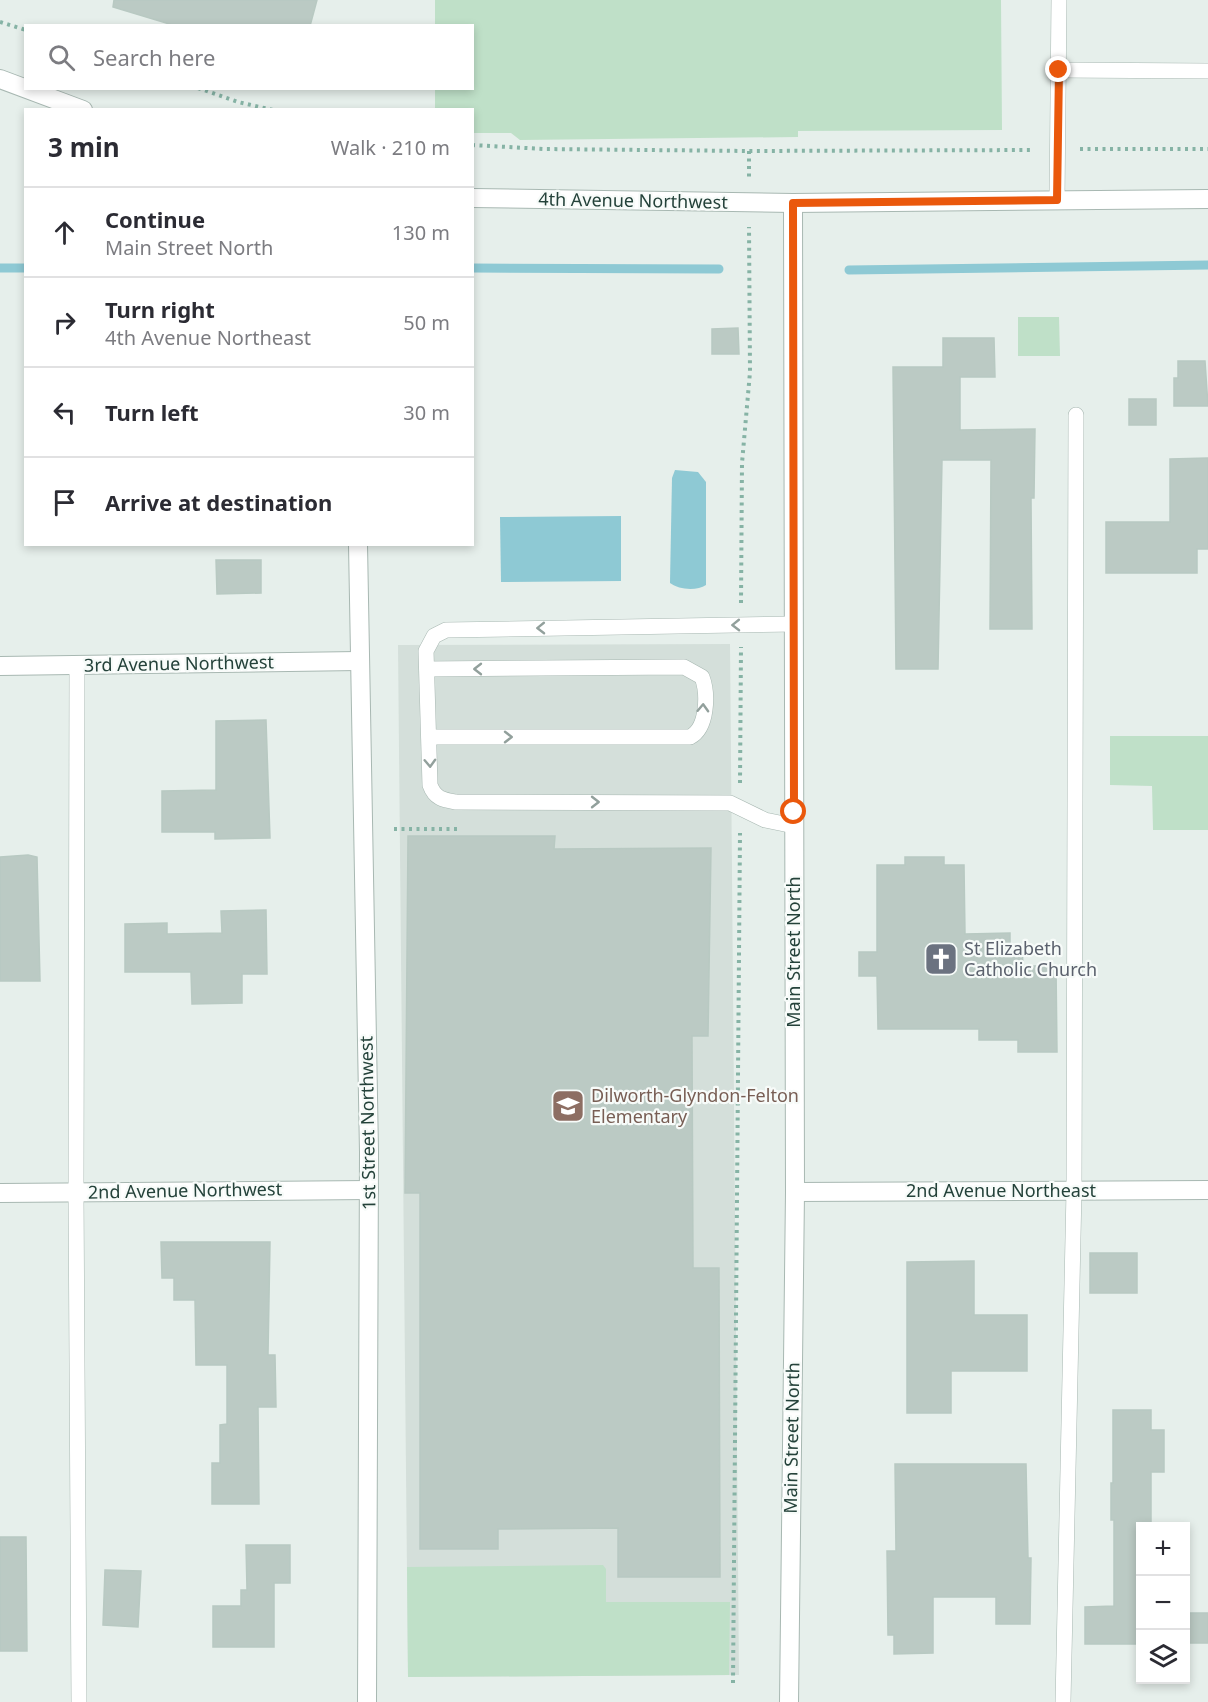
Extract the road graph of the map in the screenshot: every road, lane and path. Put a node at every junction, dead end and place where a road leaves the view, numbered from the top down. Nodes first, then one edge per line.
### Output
1 (1059, 0) edge
2 (0, 22) edge
3 (24, 29) edge
4 (1059, 70) junction
5 (1208, 71) edge
6 (0, 79) edge
7 (24, 88) edge
8 (29, 90) edge
9 (204, 90) edge
10 (78, 108) edge
11 (264, 108) edge
12 (474, 146) edge
13 (1208, 149) edge
14 (1059, 150) junction
15 (749, 151) junction
16 (474, 198) edge
17 (1208, 199) edge
18 (1057, 200) junction
19 (749, 202) junction
20 (793, 203) junction
21 (1076, 415) dead end
22 (358, 546) edge
23 (794, 624) junction
24 (741, 625) junction
25 (358, 661) junction
26 (77, 665) junction
27 (0, 666) edge
28 (427, 669) junction
29 (429, 737) junction
30 (740, 806) junction
31 (794, 826) junction
32 (369, 1190) junction
33 (1208, 1190) edge
34 (1074, 1191) junction
35 (795, 1192) junction
36 (0, 1193) edge
37 (76, 1193) junction
38 (733, 1683) dead end
39 (80, 1702) edge
40 (367, 1702) edge
41 (789, 1702) edge
42 (1063, 1702) edge

1 - 4 lane
2 - 3 path
4 - 5 lane
4 - 14 lane
6 - 7 street
8 - 10 street
9 - 11 path
12 - 15 path
13 - 14 path
14 - 15 path
14 - 18 lane
15 - 19 path
16 - 19 street, 4th Avenue Northwest
17 - 18 street, 4th Avenue Northwest
18 - 20 street, 4th Avenue Northwest
19 - 20 street, 4th Avenue Northwest
19 - 24 path
20 - 23 street, Main Street North
21 - 34 lane
22 - 25 street, 1st Street Northwest
23 - 24 lane
23 - 31 street, Main Street North
24 -> 28 lane
24 - 30 path
25 - 26 street, 3rd Avenue Northwest
25 - 32 street, 1st Street Northwest
26 - 27 street, 3rd Avenue Northwest
26 - 37 lane
28 - 29 lane
29 -> 28 lane
29 -> 30 lane
30 - 31 lane
30 - 38 path
31 - 35 street, Main Street North
32 - 37 street, 2nd Avenue Northwest
32 - 40 street, 1st Street Northwest
33 - 34 street, 2nd Avenue Northeast
34 - 35 street, 2nd Avenue Northeast
34 - 42 lane
35 - 41 street, Main Street North
36 - 37 street, 2nd Avenue Northwest
37 - 39 lane

